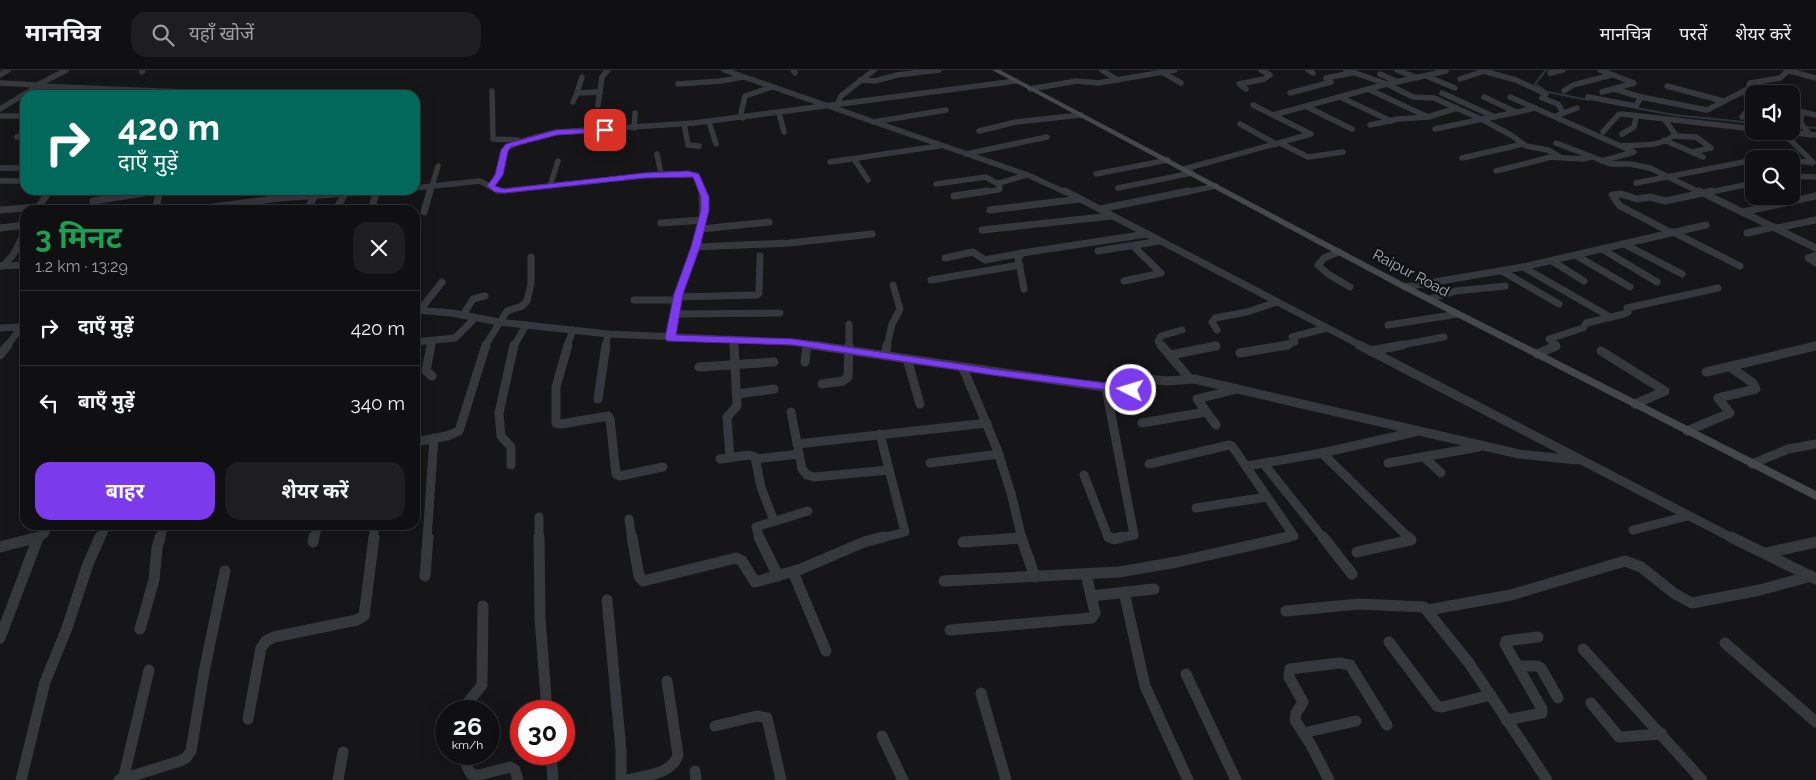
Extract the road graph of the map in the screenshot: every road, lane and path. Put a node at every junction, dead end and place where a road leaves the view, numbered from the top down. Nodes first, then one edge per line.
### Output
1 (8, 70) edge
2 (66, 70) edge
3 (608, 70) edge
4 (724, 70) edge
5 (874, 70) edge
6 (939, 70) edge
7 (997, 70) edge
8 (1102, 70) edge
9 (1123, 70) edge
10 (1175, 70) edge
11 (1261, 70) edge
12 (1397, 70) edge
13 (1444, 70) edge
14 (1480, 70) edge
15 (1486, 70) edge
16 (1563, 70) edge
17 (1600, 70) edge
18 (1787, 70) edge
19 (1349, 71) edge
20 (1162, 72) junction
21 (1550, 73) dead end
22 (1380, 74) dead end
23 (0, 75) edge
24 (1613, 75) junction
25 (743, 76) junction
26 (1426, 76) junction
27 (582, 77) dead end
28 (1135, 77) junction
29 (1417, 78) junction
30 (1460, 78) dead end
31 (1816, 78) edge
32 (860, 80) junction
33 (1117, 80) junction
34 (1016, 82) junction
35 (1399, 82) junction
36 (1181, 83) dead end
37 (0, 84) edge
38 (678, 84) dead end
39 (1387, 84) junction
40 (37, 86) junction
41 (772, 86) junction
42 (1667, 86) dead end
43 (95, 88) junction
44 (895, 88) dead end
45 (1455, 88) dead end
46 (1030, 89) junction
47 (1246, 89) dead end
48 (1614, 89) junction
49 (31, 90) edge
50 (92, 90) edge
51 (124, 90) edge
52 (1370, 90) junction
53 (492, 91) dead end
54 (1564, 91) dead end
55 (577, 92) junction
56 (600, 92) junction
57 (1602, 92) dead end
58 (1742, 92) junction
59 (1290, 93) dead end
60 (1442, 93) dead end
61 (1745, 93) edge
62 (20, 97) edge
63 (902, 97) junction
64 (1484, 97) dead end
65 (1510, 97) dead end
66 (1588, 97) dead end
67 (1641, 97) junction
68 (1342, 98) junction
69 (1724, 101) junction
70 (573, 102) dead end
71 (598, 105) dead end
72 (1252, 105) dead end
73 (833, 106) junction
74 (1308, 106) junction
75 (1457, 108) junction
76 (1537, 108) junction
77 (1577, 108) dead end
78 (0, 109) edge
79 (946, 110) dead end
80 (1800, 111) edge
81 (1516, 112) junction
82 (1803, 112) junction
83 (635, 113) dead end
84 (779, 113) junction
85 (1563, 113) junction
86 (1745, 113) edge
87 (1081, 115) junction
88 (1273, 115) junction
89 (1816, 115) edge
90 (0, 116) edge
91 (20, 116) edge
92 (1556, 116) junction
93 (1428, 117) junction
94 (1495, 117) junction
95 (1636, 117) junction
96 (1742, 117) dead end
97 (744, 118) junction
98 (1483, 120) junction
99 (1665, 120) junction
100 (1392, 121) junction
101 (709, 122) junction
102 (873, 122) junction
103 (684, 124) junction
104 (1240, 124) dead end
105 (1370, 126) dead end
106 (634, 128) junction
107 (1435, 128) dead end
108 (1745, 128) edge
109 (1352, 129) dead end
110 (979, 131) dead end
111 (784, 132) dead end
112 (1603, 132) dead end
113 (1810, 133) edge
114 (1622, 134) dead end
115 (20, 135) edge
116 (1674, 136) junction
117 (17, 137) dead end
118 (1047, 137) dead end
119 (528, 139) junction
120 (1664, 140) junction
121 (1790, 140) edge
122 (1278, 143) junction
123 (1556, 143) dead end
124 (716, 144) dead end
125 (1523, 144) junction
126 (942, 145) junction
127 (699, 146) dead end
128 (1620, 146) junction
129 (1343, 152) dead end
130 (1692, 152) junction
131 (657, 154) dead end
132 (966, 154) junction
133 (1560, 157) junction
134 (1592, 157) junction
135 (1703, 157) dead end
136 (1462, 158) dead end
137 (854, 159) junction
138 (1168, 160) junction
139 (558, 161) dead end
140 (1602, 161) junction
141 (1800, 161) edge
142 (830, 162) dead end
143 (1745, 162) edge
144 (1814, 163) edge
145 (438, 166) dead end
146 (0, 168) edge
147 (20, 168) edge
148 (20, 169) edge
149 (1188, 171) junction
150 (1496, 172) dead end
151 (661, 174) junction
152 (1096, 174) dead end
153 (1028, 175) junction
154 (1800, 176) edge
155 (1669, 177) junction
156 (1816, 177) edge
157 (868, 180) dead end
158 (0, 181) edge
159 (20, 181) edge
160 (936, 184) dead end
161 (998, 184) junction
162 (1636, 184) dead end
163 (433, 186) junction
164 (491, 186) junction
165 (550, 186) junction
166 (1216, 186) junction
167 (1745, 186) edge
168 (420, 187) edge
169 (1118, 188) dead end
170 (1704, 193) junction
171 (47, 195) edge
172 (130, 195) edge
173 (315, 195) junction
174 (344, 195) joint
175 (954, 196) dead end
176 (1816, 196) edge
177 (1080, 199) junction
178 (93, 201) dead end
179 (39, 205) edge
180 (232, 205) edge
181 (310, 205) edge
182 (339, 205) edge
183 (20, 208) edge
184 (0, 210) edge
185 (990, 210) dead end
186 (1100, 210) junction
187 (424, 212) dead end
188 (1743, 212) junction
189 (1112, 216) junction
190 (703, 220) junction
191 (1816, 220) edge
192 (769, 222) dead end
193 (661, 223) dead end
194 (1706, 225) dead end
195 (20, 226) edge
196 (0, 228) edge
197 (1776, 228) junction
198 (701, 229) junction
199 (982, 230) dead end
200 (1672, 232) junction
201 (1747, 233) dead end
202 (872, 234) dead end
203 (1147, 234) junction
204 (1160, 241) junction
205 (20, 242) edge
206 (1624, 244) junction
207 (1133, 246) junction
208 (696, 247) junction
209 (1816, 248) edge
210 (1602, 250) junction
211 (1098, 251) dead end
212 (1339, 252) junction
213 (1022, 253) junction
214 (1816, 254) edge
215 (760, 256) dead end
216 (1577, 256) junction
217 (531, 257) dead end
218 (945, 258) dead end
219 (1552, 261) junction
220 (1816, 263) edge
221 (20, 265) edge
222 (1020, 265) junction
223 (2, 266) edge
224 (1740, 266) dead end
225 (1524, 268) junction
226 (1502, 271) junction
227 (1682, 274) dead end
228 (931, 280) dead end
229 (1584, 281) dead end
230 (442, 282) dead end
231 (1124, 282) dead end
232 (1657, 282) dead end
233 (893, 285) dead end
234 (1505, 286) dead end
235 (1350, 287) dead end
236 (1405, 287) junction
237 (1630, 287) dead end
238 (1718, 288) dead end
239 (1024, 289) dead end
240 (485, 296) dead end
241 (678, 299) junction
242 (1429, 299) junction
243 (634, 300) dead end
244 (1278, 302) junction
245 (1559, 304) dead end
246 (420, 308) edge
247 (420, 310) edge
248 (780, 313) dead end
249 (675, 314) junction
250 (1458, 314) junction
251 (463, 315) junction
252 (1610, 317) junction
253 (475, 318) junction
254 (499, 322) junction
255 (850, 324) dead end
256 (20, 325) edge
257 (526, 325) junction
258 (1388, 325) dead end
259 (0, 328) edge
260 (20, 328) edge
261 (1327, 328) junction
262 (573, 330) junction
263 (1182, 330) dead end
264 (1217, 330) dead end
265 (608, 334) junction
266 (1444, 337) dead end
267 (670, 338) junction
268 (734, 341) junction
269 (420, 342) edge
270 (432, 342) junction
271 (807, 344) junction
272 (1216, 346) dead end
273 (1816, 346) edge
274 (849, 350) junction
275 (1370, 351) junction
276 (1601, 351) dead end
277 (1240, 353) dead end
278 (1537, 354) junction
279 (0, 355) edge
280 (1170, 355) junction
281 (886, 356) junction
282 (907, 359) junction
283 (774, 362) dead end
284 (805, 362) dead end
285 (735, 366) junction
286 (699, 367) dead end
287 (1730, 367) junction
288 (963, 368) junction
289 (1706, 372) dead end
290 (432, 376) dead end
291 (1190, 379) junction
292 (822, 384) dead end
293 (1106, 388) junction
294 (774, 389) dead end
295 (1239, 389) junction
296 (736, 394) junction
297 (598, 399) dead end
298 (920, 404) dead end
299 (1635, 404) junction
300 (791, 412) dead end
301 (1206, 412) junction
302 (987, 423) junction
303 (1142, 423) dead end
304 (1216, 425) dead end
305 (1418, 431) junction
306 (1688, 431) junction
307 (880, 434) junction
308 (434, 438) junction
309 (420, 441) edge
310 (797, 444) junction
311 (1816, 444) edge
312 (1485, 446) junction
313 (1322, 453) junction
314 (799, 454) junction
315 (999, 454) junction
316 (1424, 457) junction
317 (730, 458) junction
318 (720, 459) dead end
319 (756, 460) junction
320 (1580, 460) junction
321 (930, 463) dead end
322 (1263, 463) junction
323 (1388, 463) dead end
324 (1149, 464) dead end
325 (1752, 464) junction
326 (511, 465) dead end
327 (663, 466) dead end
328 (1247, 466) junction
329 (889, 470) junction
330 (1441, 474) dead end
331 (1084, 475) dead end
332 (1816, 496) edge
333 (1267, 497) junction
334 (1196, 508) dead end
335 (808, 511) dead end
336 (1688, 516) junction
337 (539, 517) dead end
338 (629, 519) dead end
339 (774, 521) junction
340 (46, 530) edge
341 (104, 530) edge
342 (162, 530) edge
343 (317, 530) edge
344 (374, 530) edge
345 (1632, 530) dead end
346 (38, 538) junction
347 (1021, 538) junction
348 (314, 542) dead end
349 (963, 542) dead end
350 (1816, 542) edge
351 (0, 547) edge
352 (1357, 552) dead end
353 (1766, 553) junction
354 (225, 571) dead end
355 (792, 572) junction
356 (1086, 574) junction
357 (1352, 574) dead end
358 (426, 576) dead end
359 (778, 576) junction
360 (1035, 577) junction
361 (1814, 578) edge
362 (944, 582) dead end
363 (1154, 589) dead end
364 (1124, 592) junction
365 (1091, 596) junction
366 (607, 600) dead end
367 (484, 606) dead end
368 (1428, 610) junction
369 (1286, 611) dead end
370 (140, 629) dead end
371 (950, 630) dead end
372 (0, 638) edge
373 (1538, 638) dead end
374 (1389, 642) dead end
375 (1725, 643) dead end
376 (1583, 649) dead end
377 (826, 651) dead end
378 (1518, 666) junction
379 (149, 670) dead end
380 (1186, 674) dead end
381 (667, 681) dead end
382 (981, 693) dead end
383 (1491, 695) junction
384 (1558, 698) dead end
385 (470, 700) edge
386 (546, 700) edge
387 (1591, 703) dead end
388 (248, 719) dead end
389 (1356, 720) dead end
390 (1506, 720) junction
391 (1816, 722) edge
392 (1387, 725) dead end
393 (715, 726) dead end
394 (1303, 732) junction
395 (1662, 734) junction
396 (882, 736) dead end
397 (343, 752) dead end
398 (467, 765) edge
399 (552, 765) edge
400 (22, 780) edge
401 (122, 780) edge
402 (338, 780) edge
403 (518, 780) edge
404 (553, 780) edge
405 (621, 780) edge
406 (628, 780) edge
407 (781, 780) edge
408 (902, 780) edge
409 (1006, 780) edge
410 (1188, 780) edge
411 (1236, 780) edge
412 (1329, 780) edge
413 (1547, 780) edge
414 (1702, 780) edge

1 - 23 street
2 - 40 street
3 - 56 street
4 - 25 street
5 - 32 street
6 - 32 street
7 - 34 main road, Raipur Road
8 - 33 street
9 - 28 street
10 - 20 street
11 - 47 street
12 - 29 street
13 - 26 street
14 - 15 street
15 - 30 street
15 - 85 street
16 - 21 street
17 - 24 street
18 - 31 street
18 - 58 street
19 - 39 street
19 - 59 street
20 - 28 street
20 - 36 street
22 - 35 street
24 - 48 street
24 - 54 street
25 - 38 street
25 - 41 street
26 - 29 street
26 - 45 street
27 - 55 street
28 - 33 street
29 - 35 street
32 - 73 street
33 - 46 street
34 - 46 main road, Raipur Road
34 - 63 street
35 - 39 street
37 - 40 street
39 - 52 street
39 - 75 street
40 - 43 street
40 - 49 street
41 - 73 street
41 - 97 street
42 - 69 street
43 - 50 street
43 - 51 street
44 - 63 street
46 - 87 main road, Raipur Road
48 - 57 street
48 - 67 street
52 - 68 street
52 - 93 street
53 - 119 street
55 - 56 street
55 - 70 street
56 - 71 street
58 - 61 street
58 - 69 street
60 - 94 street
62 - 78 street
63 - 73 street
64 - 81 street
65 - 76 street
66 - 67 street
67 - 69 street
68 - 74 street
68 - 100 street
72 - 88 street
73 - 84 street
73 - 102 street
74 - 88 street
74 - 109 street
75 - 93 street
75 - 98 street
76 - 81 street
76 - 92 street
77 - 85 street
79 - 102 street
80 - 82 street
81 - 94 street
82 - 89 street
82 - 113 street
83 - 106 street
84 - 97 street
84 - 111 street
85 - 92 street
86 - 96 street
87 - 110 street
87 - 138 main road, Raipur Road
88 - 122 street
90 - 91 street
92 - 128 street
93 - 100 street
94 - 98 street
95 - 99 street
95 - 112 street
95 - 114 street
97 - 101 street
98 - 107 street
98 - 125 street
99 - 108 street
99 - 116 street
100 - 105 street
101 - 103 street
101 - 124 street
102 - 126 street
103 - 106 street
103 - 127 street
104 - 122 street
106 - 119 street
115 - 117 street
116 - 120 street
116 - 130 street
118 - 132 street
119 - 164 street
120 - 128 street
120 - 130 street
121 - 144 street
122 - 129 street
122 - 149 street
123 - 134 street
125 - 133 street
125 - 136 street
126 - 132 street
126 - 137 street
128 - 140 street
130 - 135 street
131 - 151 street
132 - 153 street
133 - 134 street
133 - 150 street
134 - 140 street
137 - 142 street
137 - 157 street
138 - 149 main road, Raipur Road
138 - 152 street
139 - 165 street
140 - 155 street
141 - 144 street
143 - 155 street
145 - 163 street
146 - 147 street
148 - 158 street
149 - 166 main road, Raipur Road
149 - 169 street
151 - 165 street
151 - 190 street
153 - 161 street
153 - 177 street
154 - 156 street
155 - 162 street
155 - 170 street
158 - 159 street
160 - 161 street
161 - 175 street
163 - 164 street
163 - 168 street
163 - 187 street
164 - 165 street
166 - 186 street
166 - 212 main road, Raipur Road
167 - 170 street
170 - 188 street
170 - 200 street
171 - 179 street
172 - 178 street
173 - 174 street
173 - 180 street
173 - 181 street
174 - 182 street
176 - 188 street
177 - 185 street
177 - 186 street
183 - 184 street
186 - 189 street
188 - 197 street
189 - 199 street
189 - 203 street
190 - 193 street
190 - 198 street
191 - 197 street
192 - 198 street
194 - 200 street
195 - 196 street
197 - 201 street
197 - 209 street
198 - 208 street
200 - 206 street
200 - 224 street
202 - 208 street
203 - 204 street
203 - 213 street
204 - 207 street
204 - 244 street
205 - 223 street
206 - 210 street
206 - 227 street
207 - 211 street
207 - 231 street
208 - 241 street
210 - 216 street
210 - 232 street
212 - 235 street
212 - 236 main road, Raipur Road
213 - 218 street
213 - 222 street
214 - 220 street
215 - 241 street
216 - 219 street
216 - 237 street
217 - 254 street
219 - 225 street
219 - 229 street
221 - 223 street
222 - 228 street
222 - 239 street
225 - 226 street
225 - 252 street
226 - 236 street
226 - 245 street
230 - 246 street
233 - 281 street
234 - 242 street
236 - 242 main road, Raipur Road
238 - 252 street
240 - 251 street
241 - 243 street
241 - 249 street
242 - 250 main road, Raipur Road
244 - 261 street
244 - 264 street
247 - 251 street
248 - 249 street
249 - 267 street
250 - 258 street
250 - 278 main road, Raipur Road
251 - 253 street
252 - 278 street
253 - 254 street
253 - 270 street
254 - 257 street
254 - 308 street
255 - 274 street
256 - 259 street
257 - 262 street
257 - 326 street
260 - 279 street
261 - 275 street
261 - 277 street
262 - 265 street
262 - 327 street
263 - 280 street
265 - 267 street
265 - 297 street
266 - 275 street
267 - 268 street
268 - 271 street
268 - 285 street
269 - 270 street
270 - 290 street
271 - 274 street
271 - 284 street
272 - 280 street
273 - 287 street
274 - 281 street
274 - 292 street
275 - 320 street
276 - 299 street
278 - 299 main road, Raipur Road
280 - 291 street
281 - 282 street
282 - 288 street
282 - 298 street
283 - 285 street
285 - 286 street
285 - 296 street
287 - 289 street
287 - 306 street
288 - 293 street
288 - 302 street
291 - 293 street
291 - 295 street
293 - 331 street
294 - 296 street
295 - 301 street
295 - 305 street
296 - 317 street
299 - 306 main road, Raipur Road
300 - 310 street
301 - 303 street
301 - 304 street
302 - 307 street
302 - 315 street
305 - 312 street
305 - 313 street
306 - 325 main road, Raipur Road
307 - 310 street
307 - 329 street
308 - 309 street
308 - 358 street
310 - 314 street
311 - 325 street
312 - 316 street
312 - 320 street
313 - 322 street
313 - 352 street
314 - 319 street
314 - 329 street
315 - 321 street
315 - 347 street
316 - 323 street
316 - 330 street
317 - 318 street
317 - 319 street
319 - 339 street
320 - 336 street
322 - 328 street
322 - 357 street
324 - 328 street
325 - 332 main road, Raipur Road
328 - 333 street
329 - 355 street
333 - 334 street
333 - 356 street
335 - 339 street
336 - 345 street
336 - 353 street
337 - 386 street
338 - 359 street
339 - 359 street
340 - 346 street
341 - 400 street
342 - 370 street
343 - 348 street
344 - 388 street
346 - 351 street
346 - 372 street
347 - 349 street
347 - 360 street
350 - 353 street
353 - 361 street
354 - 401 street
355 - 359 street
355 - 377 street
356 - 360 street
356 - 365 street
360 - 362 street
361 - 368 street
363 - 364 street
364 - 365 street
364 - 410 street
365 - 371 street
366 - 405 street
367 - 385 street
368 - 369 street
368 - 383 street
373 - 378 street
374 - 383 street
375 - 391 street
376 - 395 street
378 - 384 street
378 - 390 street
379 - 401 street
380 - 411 street
381 - 406 street
382 - 409 street
383 - 390 street
387 - 395 street
389 - 394 street
390 - 413 street
392 - 394 street
393 - 407 street
394 - 412 street
395 - 414 street
396 - 408 street
397 - 402 street
398 - 403 street
399 - 404 street

